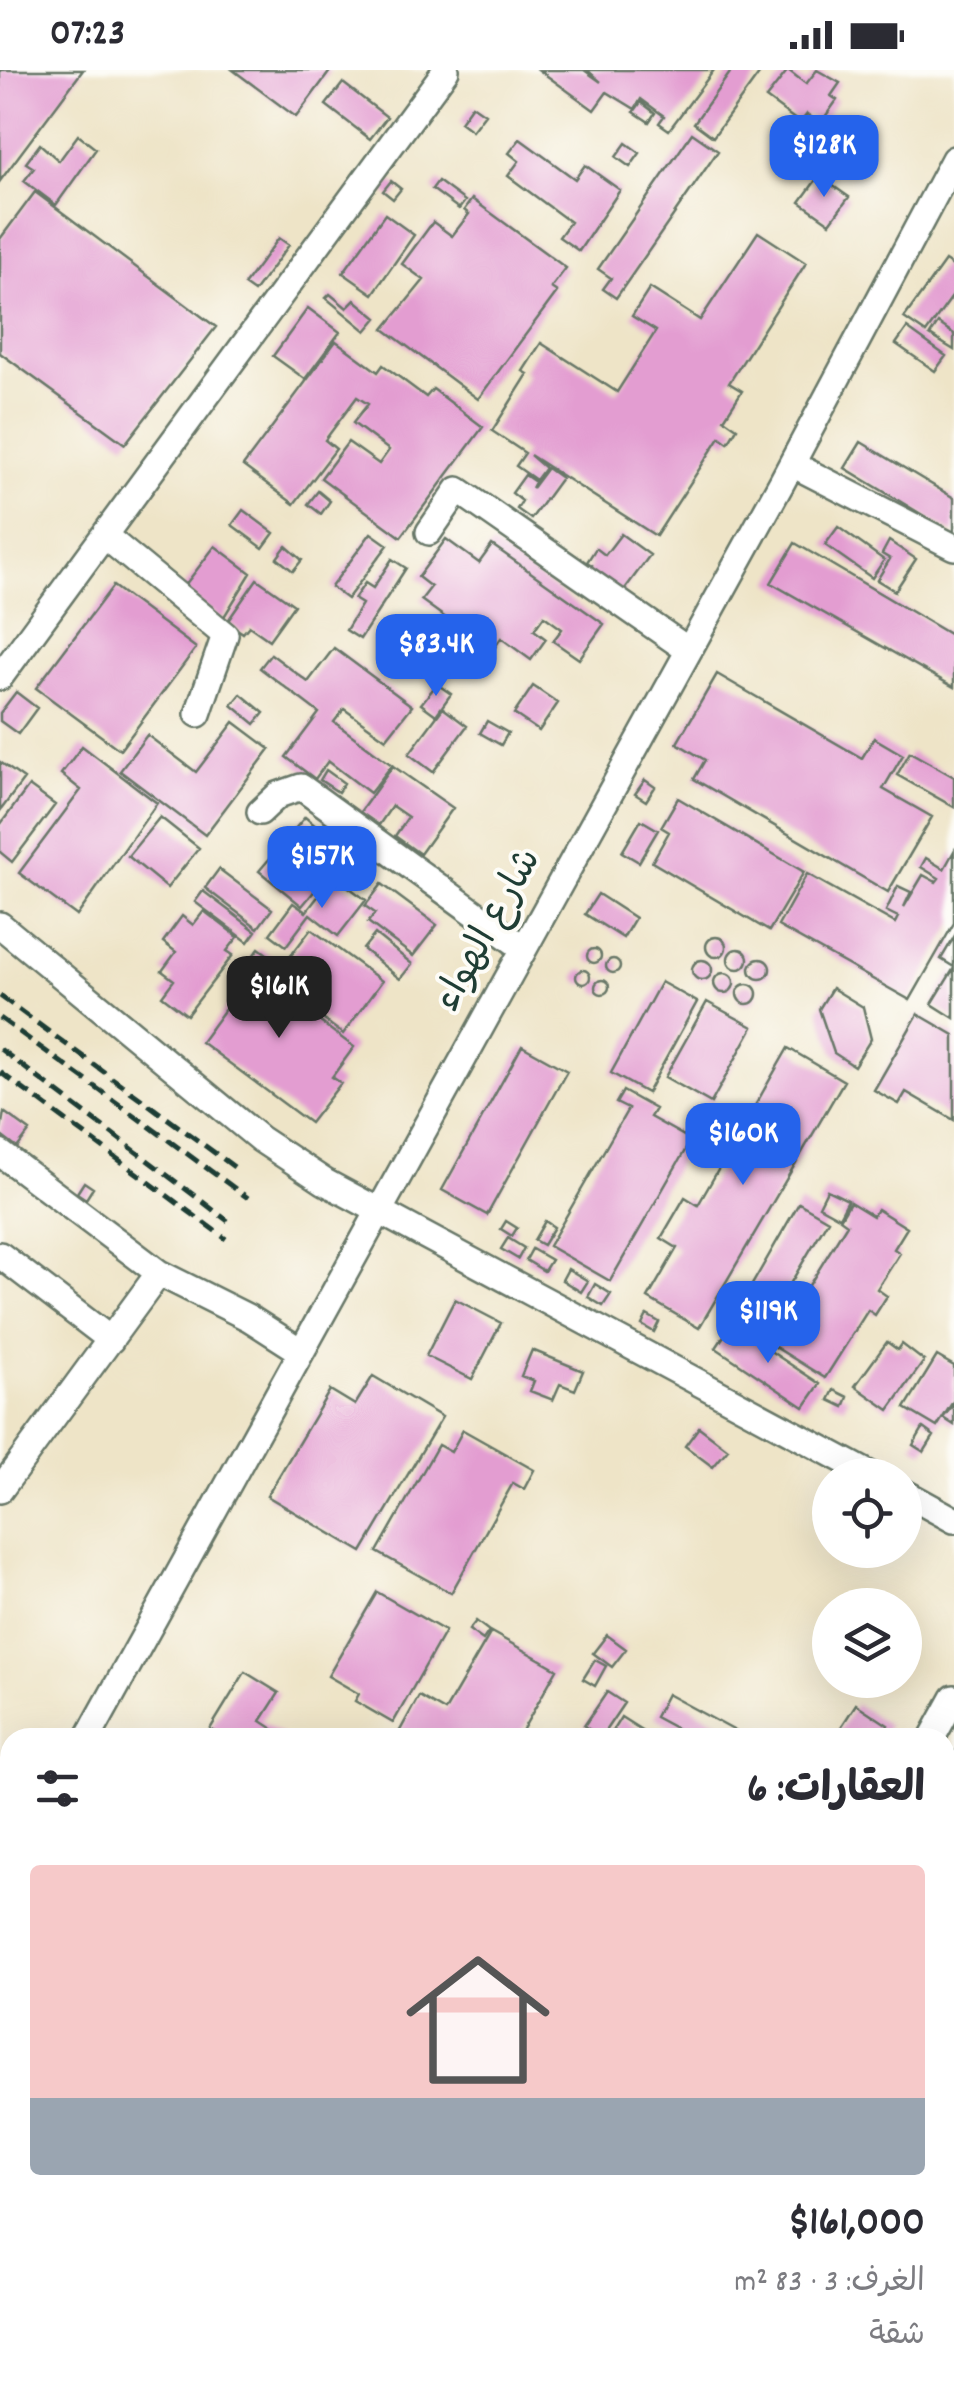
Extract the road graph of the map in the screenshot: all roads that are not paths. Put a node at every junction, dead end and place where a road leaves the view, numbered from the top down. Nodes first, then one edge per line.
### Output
1 (446, 70) edge
2 (954, 159) edge
3 (792, 464) junction
4 (429, 532) dead end
5 (105, 536) junction
6 (954, 547) edge
7 (688, 650) junction
8 (0, 678) edge
9 (198, 714) dead end
10 (260, 812) dead end
11 (0, 925) edge
12 (523, 948) junction
13 (0, 1153) edge
14 (385, 1214) junction
15 (0, 1255) edge
16 (159, 1273) junction
17 (111, 1340) junction
18 (299, 1350) junction
19 (838, 1458) edge
20 (0, 1490) edge
21 (922, 1503) edge
22 (954, 1520) edge
23 (954, 1698) edge
24 (93, 1728) edge
25 (938, 1728) edge

1 - 5 street
2 - 3 street, شارع الهواء
3 - 6 street
3 - 7 street, شارع الهواء
4 - 7 street
5 - 8 street
5 - 9 street
7 - 12 street, شارع الهواء
10 - 12 street
11 - 14 street
12 - 14 street, شارع الهواء
13 - 16 street
14 - 18 street, شارع الهواء
14 - 19 street
15 - 17 street
16 - 17 street
16 - 18 street
17 - 20 street
18 - 24 street, شارع الهواء
21 - 22 street
23 - 25 street

